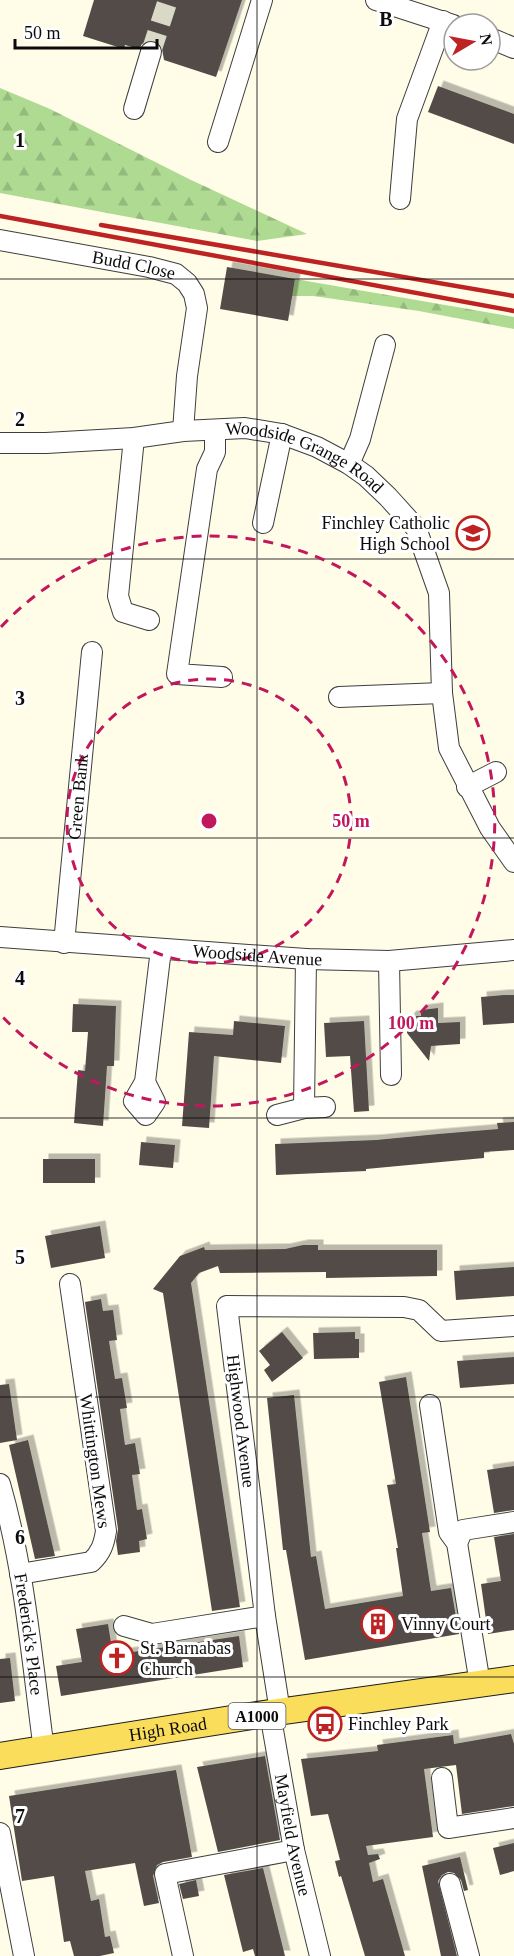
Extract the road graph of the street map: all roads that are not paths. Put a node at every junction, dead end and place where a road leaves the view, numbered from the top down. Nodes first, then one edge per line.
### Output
1 (262, 0) edge
2 (376, 0) edge
3 (442, 21) edge
4 (442, 37) edge
5 (151, 52) tunnel mouth
6 (134, 109) dead end
7 (218, 141) dead end
8 (400, 199) dead end
9 (0, 240) edge
10 (385, 345) dead end
11 (215, 430) junction
12 (183, 431) junction
13 (282, 434) junction
14 (134, 438) junction
15 (0, 443) edge
16 (349, 464) junction
17 (263, 523) dead end
18 (149, 620) dead end
19 (92, 652) dead end
20 (222, 678) dead end
21 (441, 693) junction
22 (339, 697) dead end
23 (496, 772) dead end
24 (467, 787) junction
25 (514, 862) edge
26 (0, 937) edge
27 (64, 942) junction
28 (161, 949) junction
29 (514, 950) edge
30 (306, 959) junction
31 (389, 961) junction
32 (391, 1075) dead end
33 (145, 1082) dead end
34 (325, 1107) dead end
35 (304, 1108) junction
36 (277, 1115) dead end
37 (70, 1284) dead end
38 (514, 1326) edge
39 (430, 1405) dead end
40 (0, 1484) edge
41 (514, 1522) edge
42 (457, 1543) junction
43 (20, 1574) junction
44 (265, 1616) junction
45 (124, 1626) dead end
46 (514, 1679) edge
47 (480, 1684) junction
48 (275, 1713) junction
49 (44, 1750) junction
50 (0, 1756) edge
51 (442, 1778) dead end
52 (514, 1818) edge
53 (0, 1833) edge
54 (294, 1850) junction
55 (450, 1884) dead end
56 (5, 1887) edge
57 (24, 1956) edge
58 (183, 1956) edge
59 (320, 1956) edge
60 (469, 1956) edge

1 - 7 street
2 - 3 street
4 - 8 street
5 - 6 street
9 - 12 street, Budd Close
10 - 16 street
11 - 12 street, Woodside Grange Road
11 - 13 street, Woodside Grange Road
11 - 20 street
12 - 14 street, Woodside Grange Road
13 - 16 street, Woodside Grange Road
13 - 17 street
14 - 15 street, Woodside Grange Road
14 - 18 street
16 - 21 street, Woodside Grange Road
19 - 27 street, Green Bank
21 - 22 street
21 - 24 street, Woodside Grange Road
23 - 24 street
24 - 25 street, Woodside Grange Road
26 - 27 street, Woodside Avenue
27 - 28 street, Woodside Avenue
28 - 30 street, Woodside Avenue
28 - 33 street
29 - 31 street, Woodside Avenue
30 - 31 street, Woodside Avenue
30 - 35 street
31 - 32 street
34 - 35 street
35 - 36 street
37 - 43 street, Whittington Mews
38 - 44 street, Highwood Avenue
39 - 42 street
40 - 43 street, Frederick's Place
41 - 42 street
42 - 47 street
43 - 49 street, Frederick's Place
44 - 45 street
44 - 48 street, Highwood Avenue
46 - 47 main road, High Road / A1000
47 - 48 main road, High Road / A1000
48 - 49 main road, High Road / A1000
48 - 54 street, Mayfield Avenue
49 - 50 main road, High Road / A1000
51 - 52 street
53 - 56 street
54 - 58 street
54 - 59 street, Mayfield Avenue
55 - 60 street
56 - 57 street

